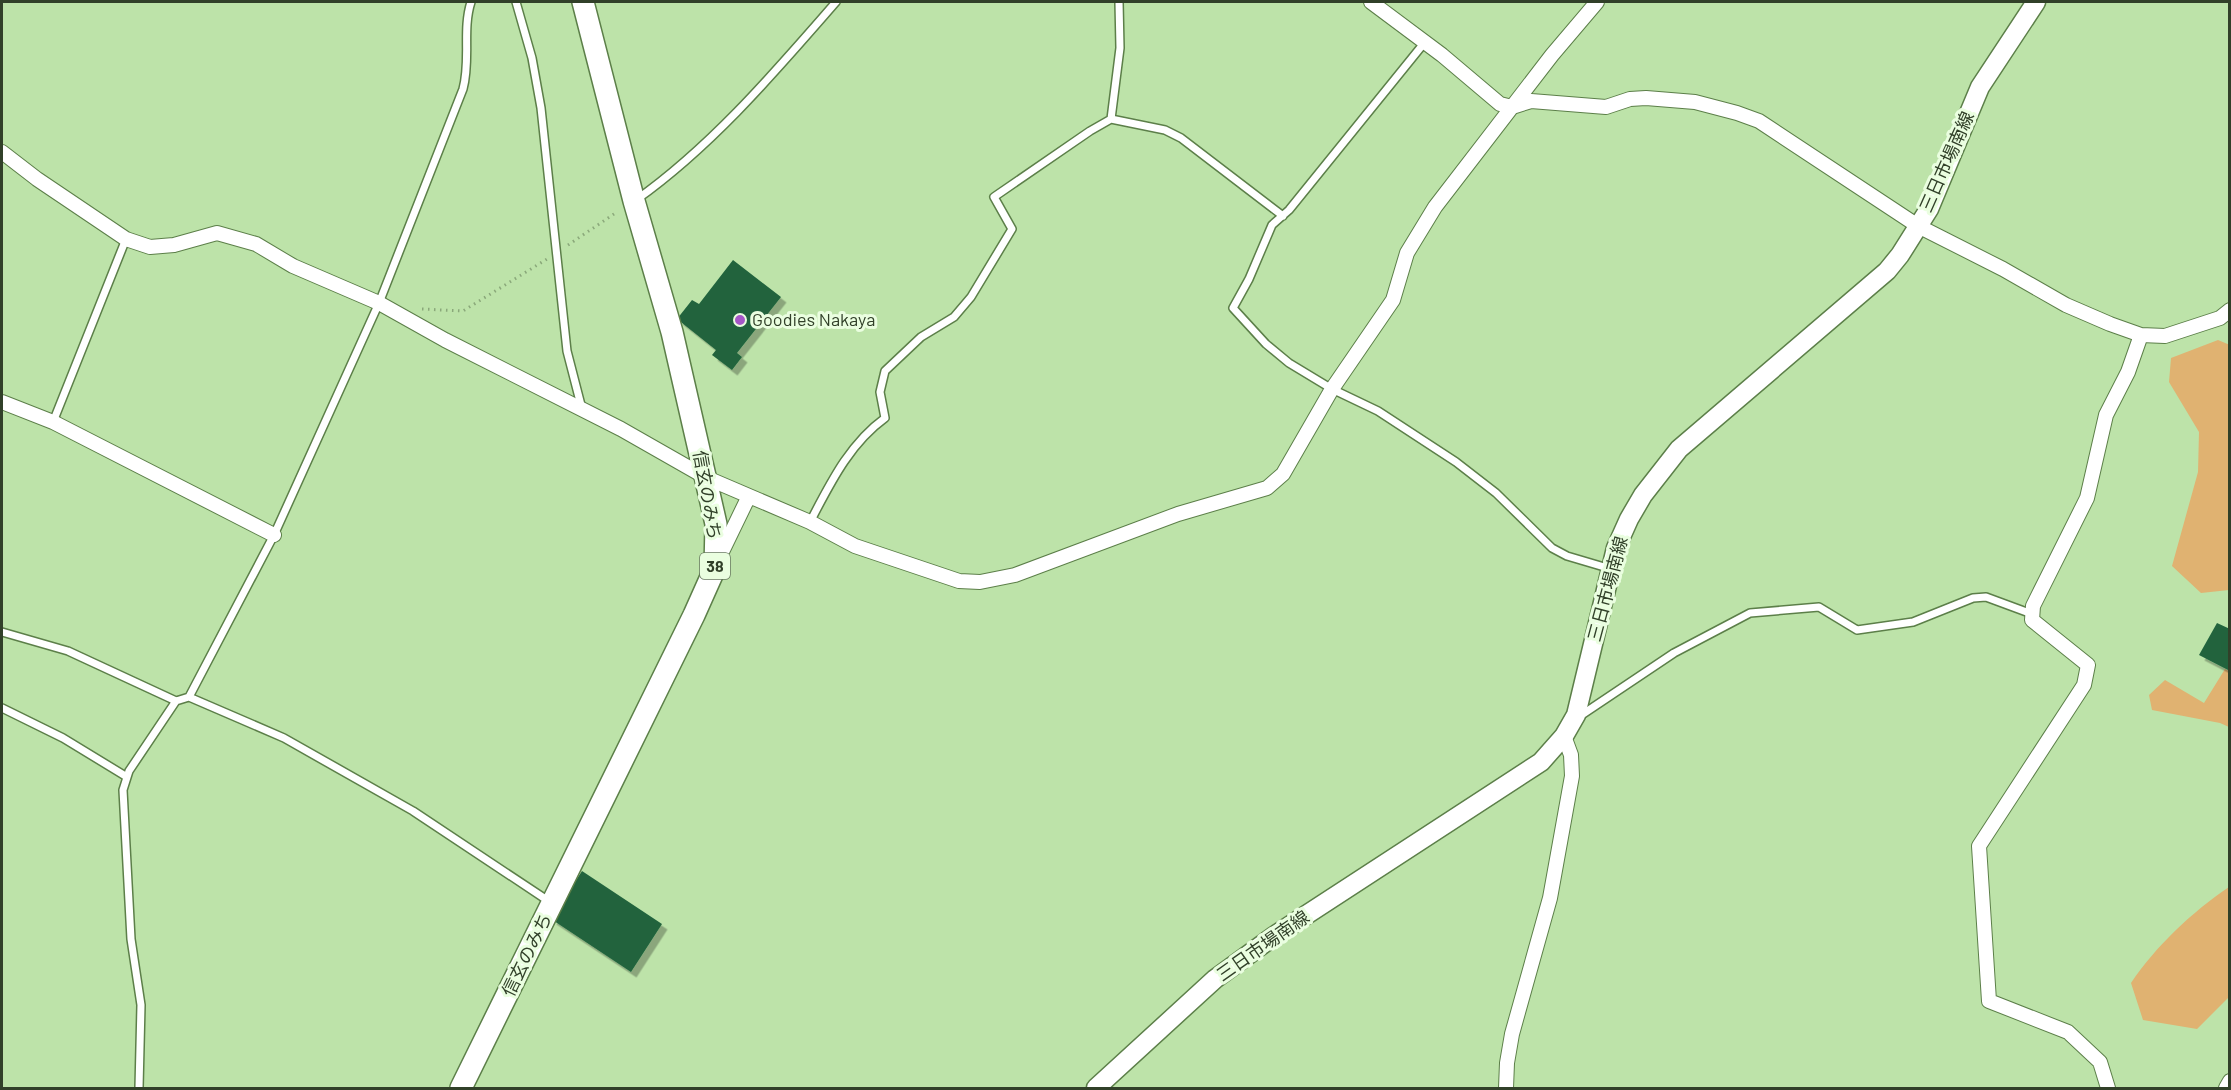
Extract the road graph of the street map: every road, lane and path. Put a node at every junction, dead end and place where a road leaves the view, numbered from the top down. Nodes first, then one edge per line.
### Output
1 (471, 2) edge
2 (516, 2) edge
3 (583, 2) edge
4 (836, 2) edge
5 (1119, 2) edge
6 (1371, 2) edge
7 (1597, 2) edge
8 (2036, 2) edge
9 (1425, 42) junction
10 (1512, 106) junction
11 (1111, 119) junction
12 (2, 152) edge
13 (634, 201) junction
14 (1283, 216) junction
15 (1918, 226) junction
16 (126, 239) junction
17 (557, 253) junction
18 (379, 303) junction
19 (420, 309) dead end
20 (2229, 310) edge
21 (2141, 335) junction
22 (1332, 389) junction
23 (2, 402) edge
24 (582, 409) junction
25 (53, 422) junction
26 (707, 478) junction
27 (748, 498) junction
28 (810, 522) junction
29 (274, 535) junction
30 (715, 568) junction
31 (1611, 569) junction
32 (2032, 614) junction
33 (2, 632) edge
34 (189, 697) junction
35 (176, 701) junction
36 (2, 708) edge
37 (1576, 714) junction
38 (1564, 735) junction
39 (127, 777) junction
40 (552, 903) junction
41 (2229, 1081) edge
42 (139, 1089) edge
43 (461, 1089) edge
44 (1096, 1089) edge
45 (1506, 1089) edge
46 (2108, 1089) edge
47 (2226, 1089) edge

1 - 18 lane
2 - 17 lane
3 - 13 main road, 信玄のみち / 38
4 - 13 lane
5 - 11 lane
6 - 9 street
7 - 10 street
8 - 15 main road, 三日市場南線
9 - 10 street
9 - 14 lane
10 - 15 street
10 - 22 street
11 - 14 lane
11 - 28 lane
12 - 16 street
13 - 17 path
13 - 26 main road, 信玄のみち / 38
14 - 22 lane
15 - 21 street
15 - 31 main road, 三日市場南線
16 - 18 street
16 - 25 lane
17 - 19 path
17 - 24 lane
18 - 24 street
18 - 29 lane
20 - 21 street
21 - 32 street
22 - 28 street
22 - 31 lane
23 - 25 street
24 - 26 street
25 - 29 street
26 - 27 street
26 - 30 main road, 信玄のみち / 38
27 - 28 street
27 - 30 street
29 - 34 lane
30 - 40 main road, 信玄のみち / 38
31 - 37 main road, 三日市場南線
32 - 37 lane
32 - 46 street
33 - 35 lane
34 - 35 lane
34 - 40 lane
35 - 39 lane
36 - 39 lane
37 - 38 main road, 三日市場南線
38 - 44 main road, 三日市場南線
38 - 45 street
39 - 42 lane
40 - 43 main road, 信玄のみち / 38
41 - 47 street

